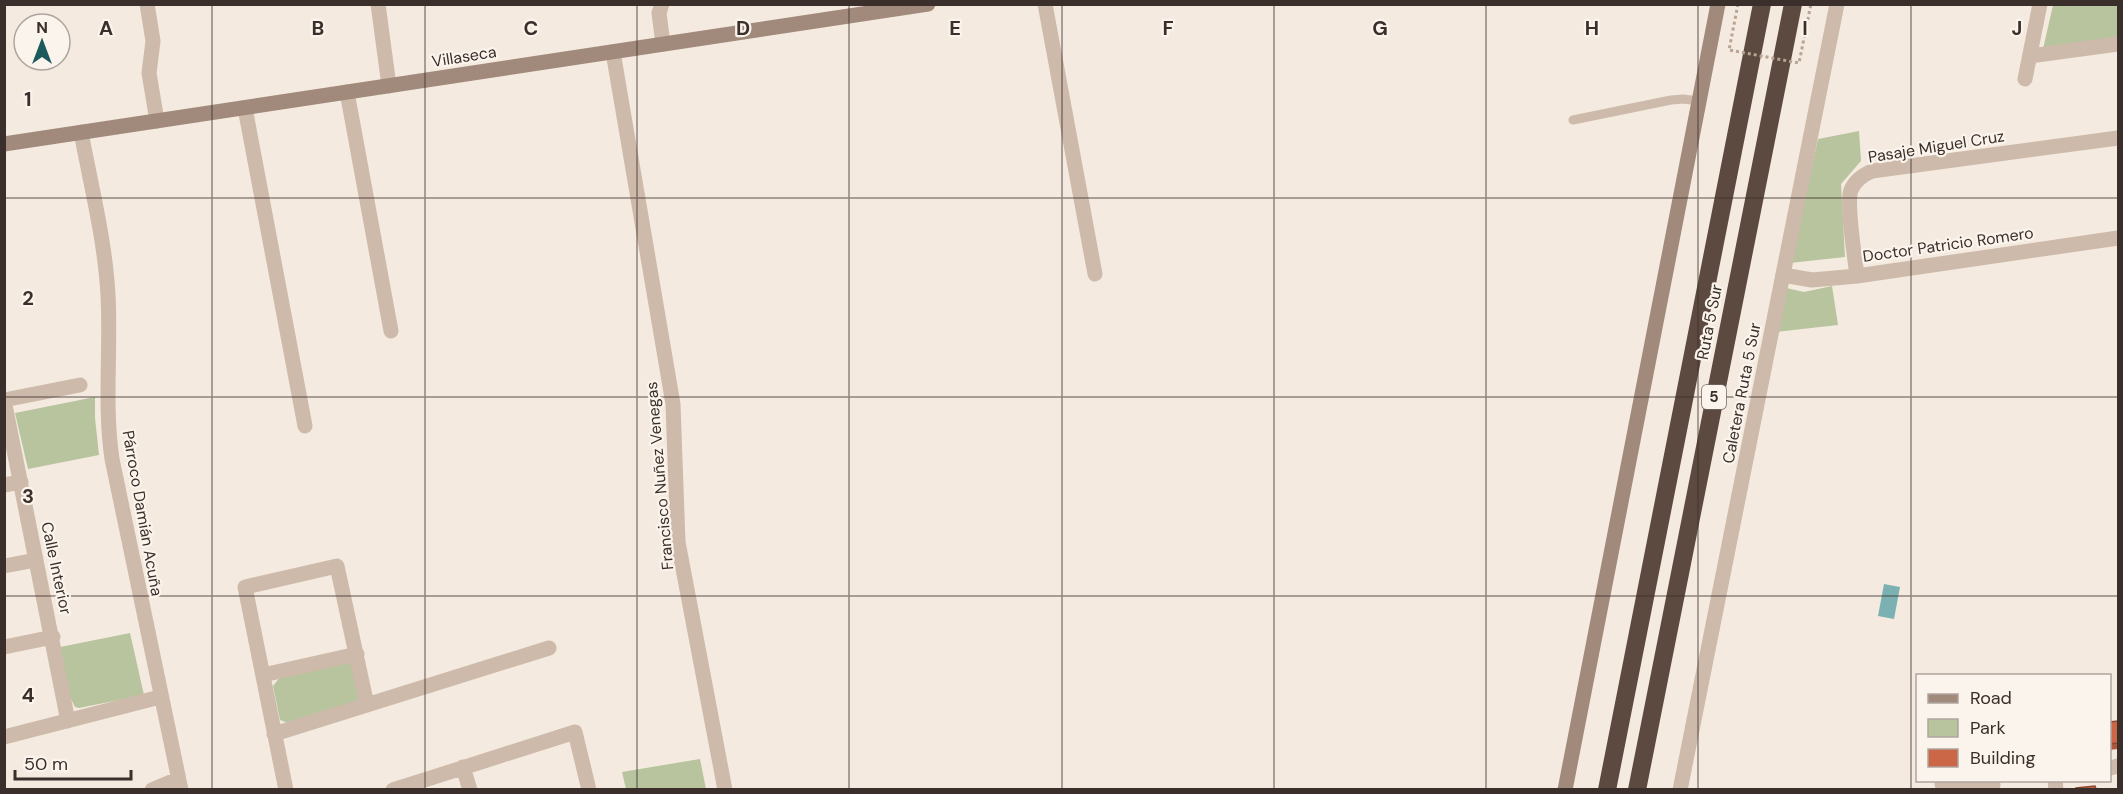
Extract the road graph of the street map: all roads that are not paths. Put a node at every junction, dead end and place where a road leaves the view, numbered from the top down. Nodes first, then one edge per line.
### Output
1 (147, 4) edge
2 (378, 4) edge
3 (663, 4) edge
4 (928, 4) edge
5 (1045, 4) edge
6 (1718, 4) edge
7 (1762, 4) edge
8 (1793, 4) edge
9 (1838, 4) edge
10 (2040, 4) edge
11 (892, 7) edge
12 (663, 44) junction
13 (2118, 44) edge
14 (613, 52) junction
15 (2030, 56) junction
16 (2025, 79) dead end
17 (389, 86) junction
18 (347, 92) junction
19 (1699, 101) junction
20 (245, 108) junction
21 (1573, 120) dead end
22 (157, 121) junction
23 (81, 132) junction
24 (2118, 138) edge
25 (4, 144) edge
26 (2118, 238) edge
27 (1095, 274) dead end
28 (1783, 274) junction
29 (1857, 276) junction
30 (392, 331) dead end
31 (80, 385) dead end
32 (4, 400) edge
33 (305, 426) dead end
34 (21, 482) junction
35 (4, 485) edge
36 (36, 560) junction
37 (4, 566) edge
38 (53, 637) junction
39 (4, 647) edge
40 (549, 648) dead end
41 (357, 654) junction
42 (263, 675) junction
43 (160, 697) junction
44 (368, 705) junction
45 (68, 721) junction
46 (274, 734) junction
47 (4, 737) edge
48 (464, 767) junction
49 (1963, 782) edge
50 (1979, 782) edge
51 (179, 784) edge
52 (1942, 784) dead end
53 (1997, 785) edge
54 (152, 789) edge
55 (286, 789) edge
56 (393, 789) edge
57 (470, 789) edge
58 (589, 789) edge
59 (725, 789) edge
60 (1565, 789) edge
61 (1607, 789) edge
62 (1636, 789) edge
63 (1680, 789) edge

1 - 22 street
2 - 17 street
3 - 12 street
4 - 11 main road, Villaseca
5 - 27 street
6 - 19 main road
7 - 61 highway, Ruta 5 Sur / 5
8 - 62 highway, Ruta 5 Sur / 5
9 - 28 street, Caletera Ruta 5 Sur
10 - 15 street
11 - 12 main road, Villaseca
12 - 14 main road, Villaseca
13 - 15 street
14 - 17 main road, Villaseca
14 - 59 street, Francisco Nuñez Venegas
15 - 16 street
17 - 18 main road, Villaseca
18 - 20 main road, Villaseca
18 - 30 street
19 - 21 lane
19 - 60 main road
20 - 22 main road, Villaseca
20 - 33 street
22 - 23 main road, Villaseca
23 - 25 main road, Villaseca
23 - 43 street, Párroco Damián Acuña
24 - 29 street, Pasaje Miguel Cruz
26 - 29 street, Doctor Patricio Romero
28 - 29 street, Doctor Patricio Romero
28 - 63 street, Caletera Ruta 5 Sur
31 - 32 street, Calle Interior
32 - 34 street, Calle Interior
34 - 35 street
34 - 36 street, Calle Interior
36 - 37 street
36 - 38 street, Calle Interior
38 - 39 street, Calle Interior
38 - 45 street, Calle Interior
40 - 44 street
41 - 42 street
41 - 42 street
41 - 44 street
42 - 46 street
43 - 45 street
43 - 51 street, Párroco Damián Acuña
44 - 46 street
45 - 47 street
46 - 55 street
48 - 56 street
48 - 57 street
48 - 58 street
49 - 52 street
50 - 53 street
51 - 54 street

